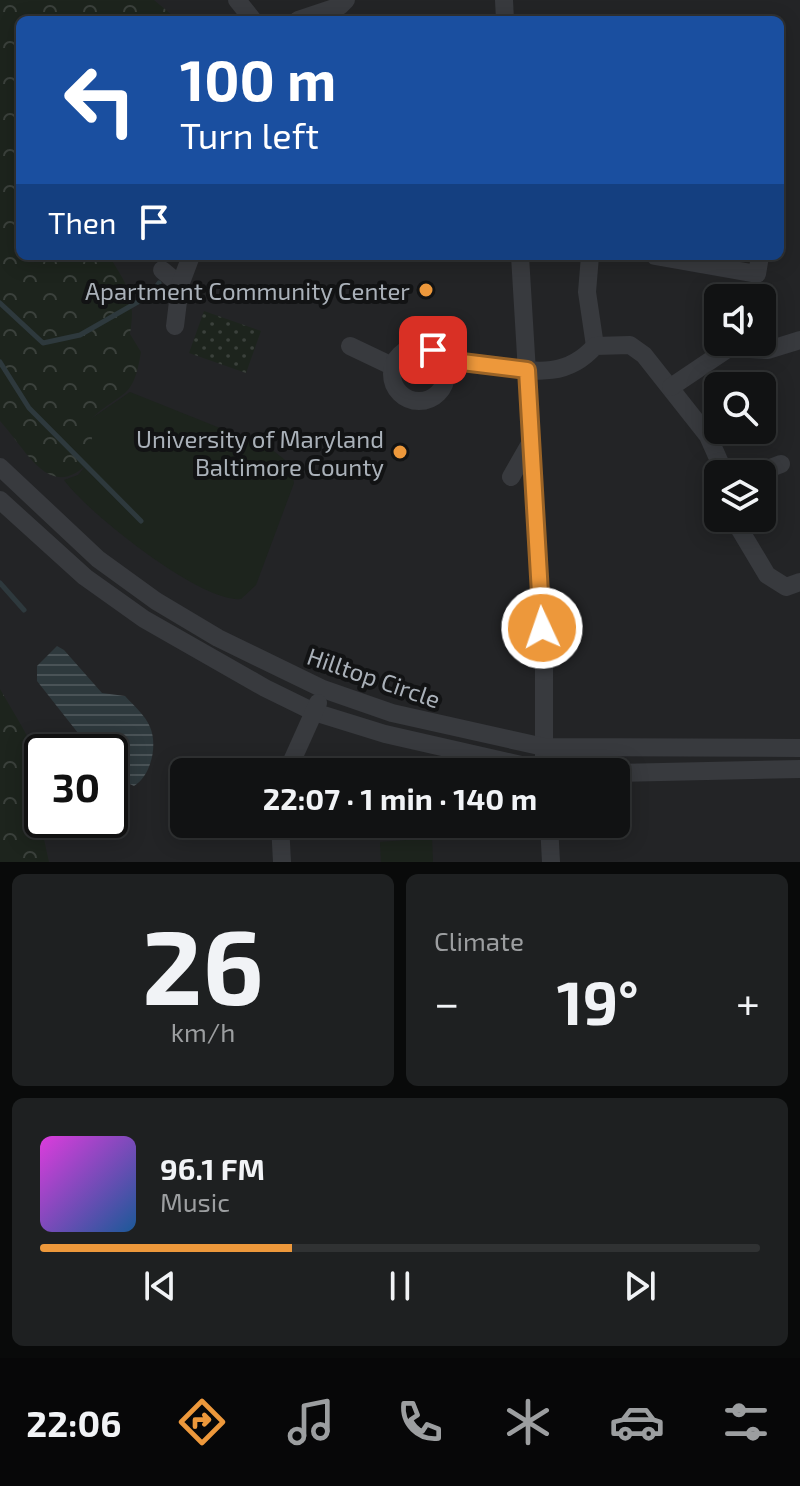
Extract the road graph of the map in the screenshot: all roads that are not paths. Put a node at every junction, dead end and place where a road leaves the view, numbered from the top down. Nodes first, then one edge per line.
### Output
1 (237, 0) edge
2 (346, 0) edge
3 (250, 16) edge
4 (310, 16) edge
5 (189, 260) edge
6 (520, 260) edge
7 (590, 260) edge
8 (678, 260) edge
9 (759, 260) edge
10 (162, 270) dead end
11 (180, 285) junction
12 (175, 326) dead end
13 (800, 340) edge
14 (350, 346) dead end
15 (595, 346) junction
16 (445, 365) junction
17 (392, 366) junction
18 (527, 370) junction
19 (671, 387) junction
20 (532, 441) junction
21 (719, 460) edge
22 (781, 464) dead end
23 (776, 466) edge
24 (0, 467) edge
25 (511, 477) dead end
26 (0, 500) edge
27 (742, 532) edge
28 (800, 582) edge
29 (323, 689) junction
30 (314, 712) junction
31 (544, 747) junction
32 (800, 748) edge
33 (293, 758) edge
34 (485, 758) edge
35 (544, 758) edge
36 (800, 769) edge
37 (630, 773) edge
38 (281, 838) edge
39 (550, 838) edge
40 (282, 862) edge
41 (551, 862) edge

1 - 3 street
2 - 4 street
5 - 11 street
6 - 18 street
7 - 15 street
8 - 9 street
10 - 11 street
11 - 12 street
13 - 19 street
14 - 17 street
15 - 18 street
15 - 19 street
16 - 17 street
16 - 17 street
16 - 18 street
18 - 20 street
19 - 21 street
20 - 25 street
20 - 31 street
22 - 23 street
24 - 29 street, Hilltop Circle
26 - 30 street, Hilltop Circle
27 - 28 street
29 - 30 street
29 - 31 street, Hilltop Circle
30 - 33 street
30 - 34 street, Hilltop Circle
31 - 32 street, Hilltop Circle
31 - 35 street
36 - 37 street
38 - 40 street
39 - 41 street

